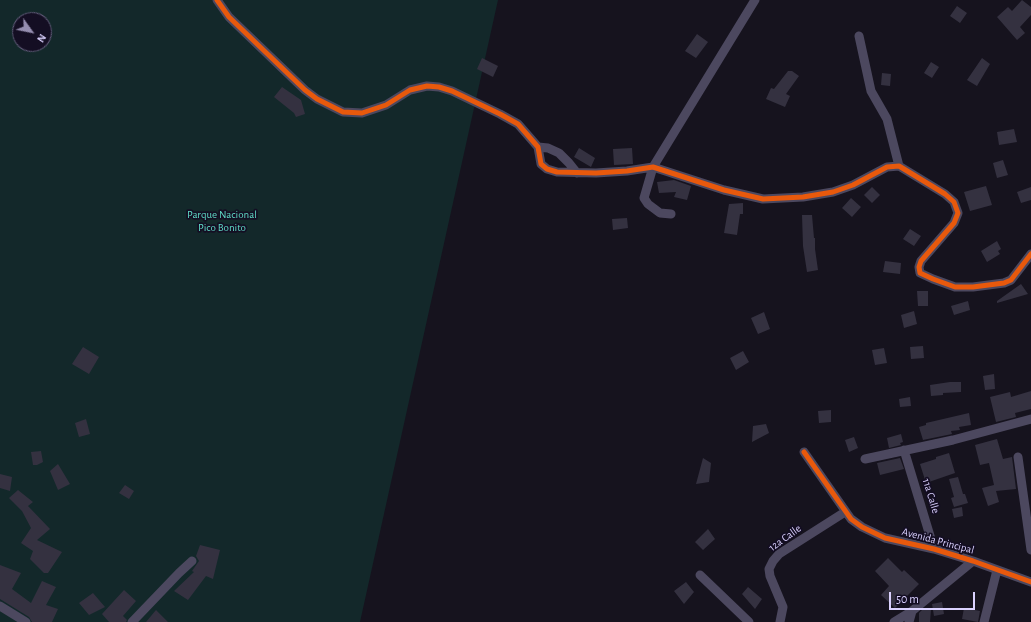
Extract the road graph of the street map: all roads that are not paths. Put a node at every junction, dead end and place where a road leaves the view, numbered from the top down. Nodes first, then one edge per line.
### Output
1 (217, 0) edge
2 (755, 0) edge
3 (859, 36) dead end
4 (538, 148) junction
5 (899, 166) junction
6 (653, 167) junction
7 (577, 173) junction
8 (671, 214) dead end
9 (1031, 254) edge
10 (1031, 419) edge
11 (904, 450) junction
12 (804, 452) dead end
13 (1018, 457) dead end
14 (864, 459) dead end
15 (845, 512) junction
16 (934, 549) junction
17 (1031, 550) edge
18 (192, 561) dead end
19 (973, 561) junction
20 (997, 570) junction
21 (700, 575) dead end
22 (1031, 582) edge
23 (0, 606) edge
24 (912, 611) junction
25 (26, 622) edge
26 (132, 622) edge
27 (749, 622) edge
28 (780, 622) edge
29 (894, 622) edge
30 (909, 622) edge
31 (984, 622) edge

1 - 4 street
2 - 6 street
3 - 5 street
4 - 7 street
4 - 7 street
5 - 6 street
5 - 9 street
6 - 7 street
6 - 8 street
10 - 11 street
11 - 14 street
11 - 16 street, 11a Calle
12 - 15 street, Avenida Principal
13 - 17 street
15 - 16 street, Avenida Principal
15 - 28 street, 12a Calle
16 - 19 street, Avenida Principal
18 - 26 street
19 - 20 street, Avenida Principal
19 - 24 street
20 - 22 street, Avenida Principal
20 - 31 street
21 - 27 street
23 - 25 street
24 - 29 street
24 - 30 street

